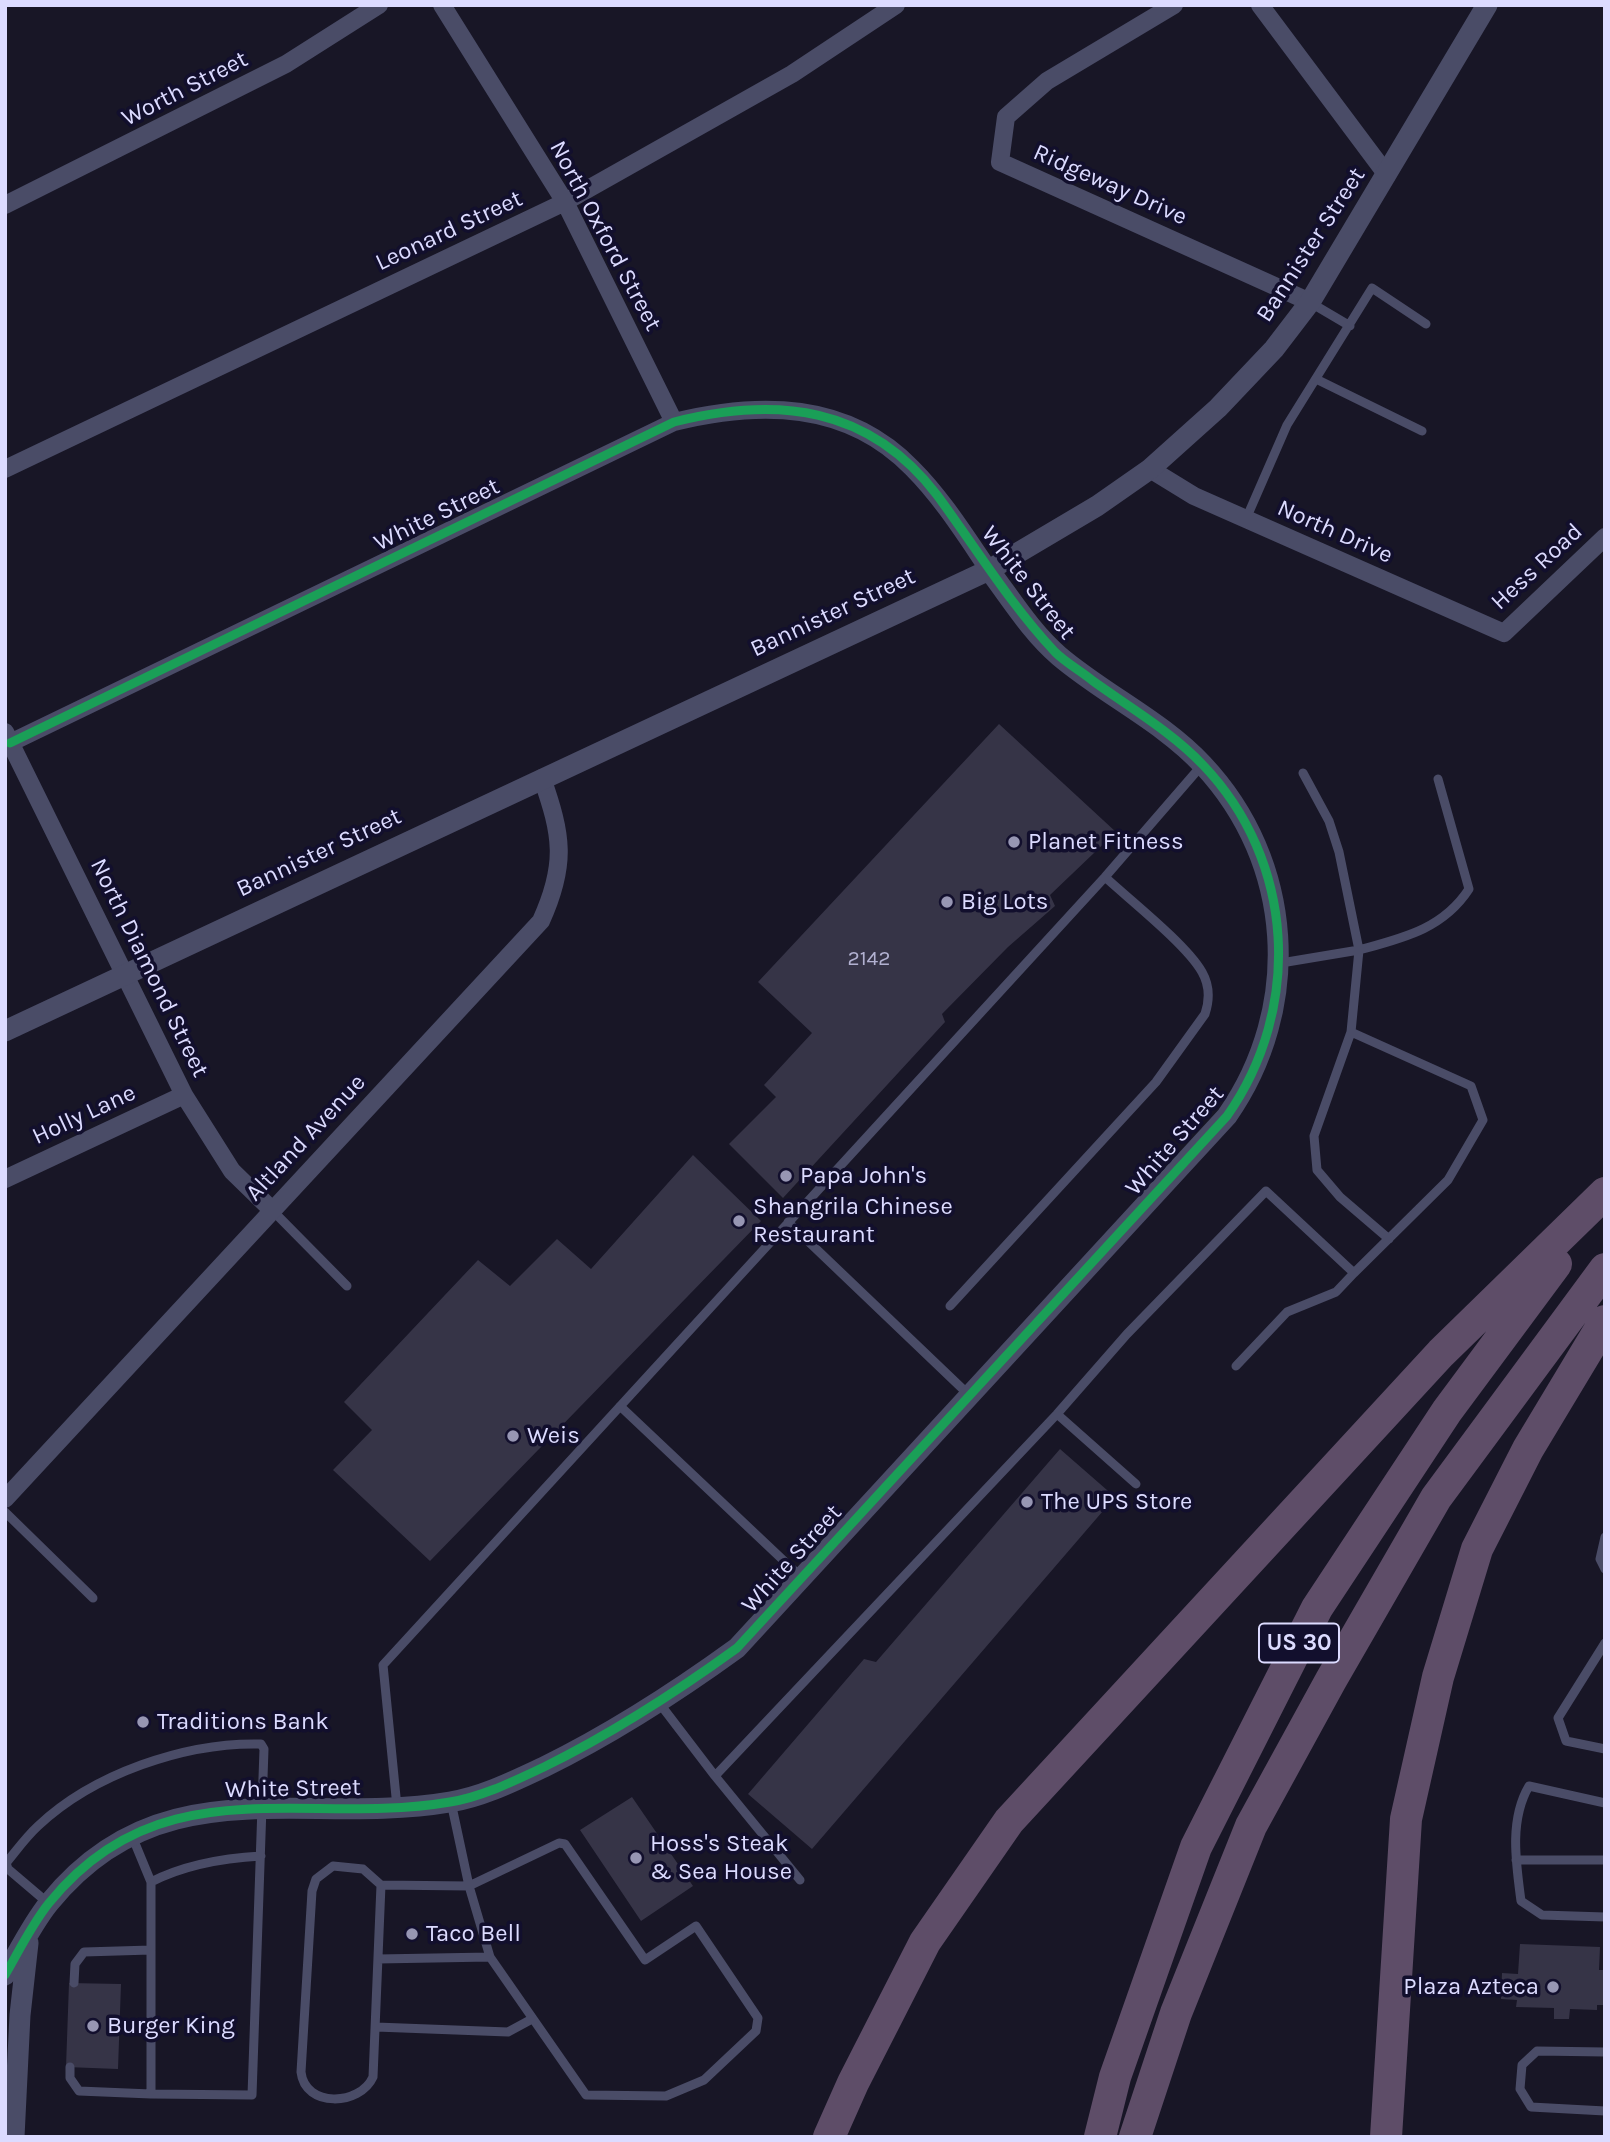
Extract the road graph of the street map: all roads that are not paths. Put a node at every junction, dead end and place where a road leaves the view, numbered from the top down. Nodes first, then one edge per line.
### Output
1 (379, 5) edge
2 (442, 5) edge
3 (896, 5) edge
4 (1174, 5) edge
5 (1260, 5) edge
6 (1487, 5) edge
7 (1387, 175) junction
8 (565, 202) junction
9 (5, 205) edge
10 (1310, 302) junction
11 (1426, 324) dead end
12 (1350, 326) junction
13 (1316, 379) junction
14 (674, 422) junction
15 (1422, 431) dead end
16 (5, 469) edge
17 (1150, 469) junction
18 (1246, 519) junction
19 (1605, 537) edge
20 (989, 570) junction
21 (1504, 633) joint
22 (8, 737) edge
23 (1202, 764) junction
24 (1303, 773) dead end
25 (542, 778) junction
26 (1438, 779) dead end
27 (1105, 877) junction
28 (1359, 950) junction
29 (1281, 963) junction
30 (124, 974) junction
31 (5, 1031) edge
32 (1351, 1032) junction
33 (184, 1095) junction
34 (5, 1179) edge
35 (1605, 1193) edge
36 (1605, 1207) edge
37 (272, 1210) junction
38 (788, 1223) junction
39 (1389, 1239) junction
40 (1605, 1269) edge
41 (1354, 1273) junction
42 (347, 1286) dead end
43 (950, 1306) dead end
44 (1605, 1321) edge
45 (1236, 1366) dead end
46 (969, 1395) junction
47 (620, 1406) junction
48 (1057, 1415) junction
49 (1136, 1484) dead end
50 (5, 1499) edge
51 (5, 1512) edge
52 (1605, 1537) edge
53 (1605, 1569) edge
54 (801, 1577) junction
55 (93, 1598) dead end
56 (1605, 1643) edge
57 (660, 1704) junction
58 (1605, 1749) edge
59 (715, 1776) junction
60 (451, 1802) junction
61 (1605, 1803) edge
62 (397, 1807) junction
63 (262, 1808) junction
64 (132, 1836) junction
65 (261, 1856) junction
66 (1516, 1860) junction
67 (1605, 1860) edge
68 (6, 1870) edge
69 (800, 1880) dead end
70 (151, 1882) junction
71 (381, 1885) junction
72 (469, 1886) junction
73 (48, 1904) junction
74 (1605, 1917) edge
75 (29, 1934) junction
76 (151, 1950) junction
77 (490, 1957) junction
78 (378, 1959) junction
79 (5, 1975) edge
80 (74, 1983) dead end
81 (532, 2019) junction
82 (376, 2026) junction
83 (1605, 2052) edge
84 (70, 2067) dead end
85 (151, 2094) junction
86 (1605, 2111) edge
87 (1390, 2128) edge
88 (828, 2134) edge
89 (14, 2137) edge
90 (1100, 2137) edge
91 (1135, 2137) edge

1 - 9 street, Worth Street
2 - 8 street, North Oxford Street
3 - 8 street, Leonard Street
4 - 10 street, Ridgeway Drive
5 - 7 street
6 - 7 street, Bannister Street
7 - 10 street, Bannister Street
8 - 14 street, North Oxford Street
8 - 16 street, Leonard Street
10 - 12 lane
10 - 17 street, Bannister Street
11 - 12 lane
12 - 13 lane
13 - 15 lane
13 - 18 lane
14 - 20 street, White Street
14 - 22 street, White Street
17 - 18 street, North Drive
17 - 20 street, Bannister Street
18 - 21 street, North Drive
19 - 21 street, Hess Road
20 - 23 street, White Street
20 - 25 street, Bannister Street
22 - 30 street, North Diamond Street
23 - 27 lane
23 - 29 street, White Street
24 - 28 lane
25 - 30 street, Bannister Street
25 - 37 street, Altland Avenue
26 - 28 lane
27 - 38 lane
27 - 43 lane
28 - 29 lane
28 - 32 lane
29 - 46 street, White Street
30 - 31 street, Bannister Street
30 - 33 street, North Diamond Street
32 - 39 lane
32 - 39 lane
33 - 34 street, Holly Lane
33 - 37 street, North Diamond Street
35 - 88 highway
36 - 90 highway, US 30 / US 30
37 - 42 lane
37 - 50 street, Altland Avenue
38 - 46 lane
38 - 47 lane
39 - 41 lane
40 - 91 highway, US 30 / US 30
41 - 45 lane
41 - 48 lane
44 - 87 highway
46 - 54 street, White Street
47 - 54 lane
47 - 62 lane
48 - 49 lane
48 - 59 lane
51 - 55 lane
52 - 53 lane
54 - 57 street, White Street
56 - 58 lane
57 - 59 lane
57 - 60 street, White Street
59 - 69 lane
60 - 62 street, White Street
60 - 72 lane
61 - 66 lane
62 - 63 street, White Street
63 - 64 street, White Street
63 - 65 lane
63 - 68 lane
64 - 70 lane
64 - 73 street, White Street
65 - 70 lane
65 - 85 lane
66 - 67 lane
66 - 74 lane
68 - 73 lane
70 - 76 lane
71 - 72 lane
71 - 78 lane
71 - 82 lane
72 - 77 lane
72 - 81 lane
73 - 75 street, White Street
75 - 79 street, White Street
75 - 89 street, White Street
76 - 80 lane
76 - 85 lane
77 - 78 lane
77 - 81 lane
78 - 82 lane
81 - 82 lane
83 - 86 lane
84 - 85 lane

